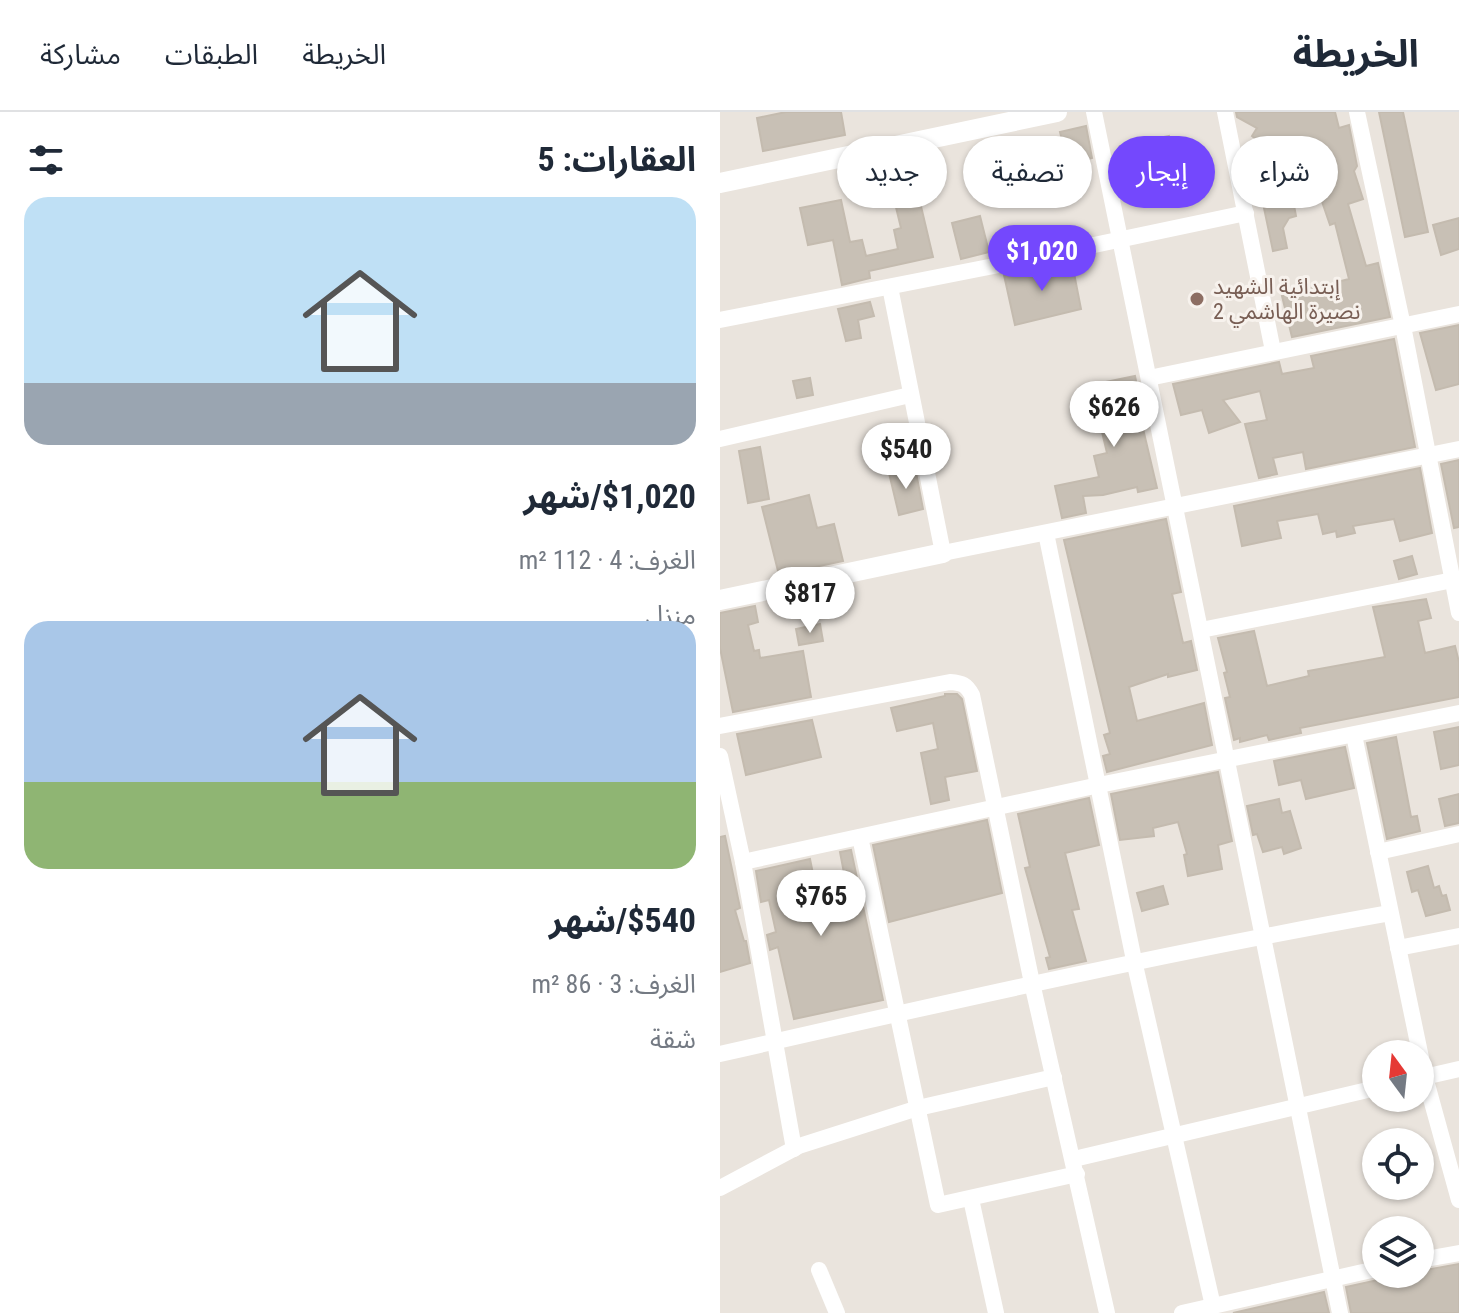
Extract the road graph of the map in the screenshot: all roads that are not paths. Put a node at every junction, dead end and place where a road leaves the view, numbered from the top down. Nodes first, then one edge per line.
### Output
1 (1057, 112) edge
2 (1094, 112) edge
3 (1225, 112) edge
4 (1357, 112) edge
5 (720, 183) edge
6 (1246, 213) junction
7 (1121, 238) junction
8 (890, 287) junction
9 (1459, 314) edge
10 (720, 320) edge
11 (1403, 326) junction
12 (1273, 351) junction
13 (1149, 378) junction
14 (910, 395) junction
15 (720, 439) edge
16 (1459, 449) edge
17 (1428, 456) junction
18 (1176, 506) junction
19 (1046, 533) junction
20 (943, 553) junction
21 (1453, 580) junction
22 (720, 600) edge
23 (1459, 613) edge
24 (1201, 630) junction
25 (1459, 713) edge
26 (720, 726) edge
27 (1354, 735) junction
28 (720, 756) edge
29 (1227, 760) junction
30 (1099, 785) junction
31 (996, 809) junction
32 (1459, 834) edge
33 (860, 837) junction
34 (1378, 852) junction
35 (743, 862) junction
36 (1390, 913) junction
37 (1261, 936) junction
38 (1459, 936) edge
39 (1398, 948) junction
40 (1135, 965) junction
41 (1032, 983) junction
42 (897, 1014) junction
43 (1416, 1040) edge
44 (774, 1042) junction
45 (720, 1054) edge
46 (1459, 1069) edge
47 (1434, 1075) edge
48 (1054, 1077) junction
49 (1362, 1091) edge
50 (1297, 1105) junction
51 (918, 1108) junction
52 (1433, 1112) edge
53 (1175, 1134) junction
54 (794, 1149) junction
55 (1075, 1166) junction
56 (720, 1188) edge
57 (971, 1199) junction
58 (1459, 1200) edge
59 (1459, 1253) edge
60 (1434, 1257) edge
61 (819, 1270) dead end
62 (1362, 1272) edge
63 (1331, 1278) junction
64 (1213, 1306) junction
65 (837, 1313) edge
66 (996, 1313) edge
67 (1107, 1313) edge
68 (1182, 1313) edge
69 (1340, 1313) edge

1 - 5 street
2 - 7 street
3 - 6 street
4 - 11 street
6 - 7 street
6 - 12 street
7 - 8 street
7 - 13 street
8 - 10 street
8 - 14 street
9 - 11 street
11 - 12 street
11 - 17 street
12 - 13 street
13 - 18 street
14 - 15 street
14 - 20 street
16 - 17 street
17 - 18 street
17 - 21 street
18 - 19 street
18 - 24 street
19 - 20 street
19 - 30 street
20 - 22 street
21 - 23 street
21 - 24 street
24 - 29 street
25 - 27 street
26 - 31 street
27 - 29 street
27 - 34 street
28 - 35 street
29 - 30 street
29 - 37 street
30 - 31 street
30 - 40 street
31 - 33 street
31 - 41 street
32 - 34 street
33 - 35 street
33 - 42 street
34 - 36 street
35 - 44 street
36 - 37 street
36 - 39 street
37 - 40 street
37 - 50 street
38 - 39 street
39 - 43 street
40 - 41 street
40 - 53 street
41 - 42 street
41 - 48 street
42 - 44 street
42 - 51 street
44 - 45 street
44 - 54 street
46 - 47 street
48 - 51 street
48 - 55 street
49 - 50 street
50 - 53 street
50 - 63 street
51 - 54 street
51 - 57 street
52 - 58 street
53 - 55 street
53 - 64 street
54 - 56 street
55 - 57 street
55 - 67 street
57 - 66 street
59 - 60 street
61 - 65 street
62 - 63 street
63 - 64 street
63 - 69 street
64 - 68 street

